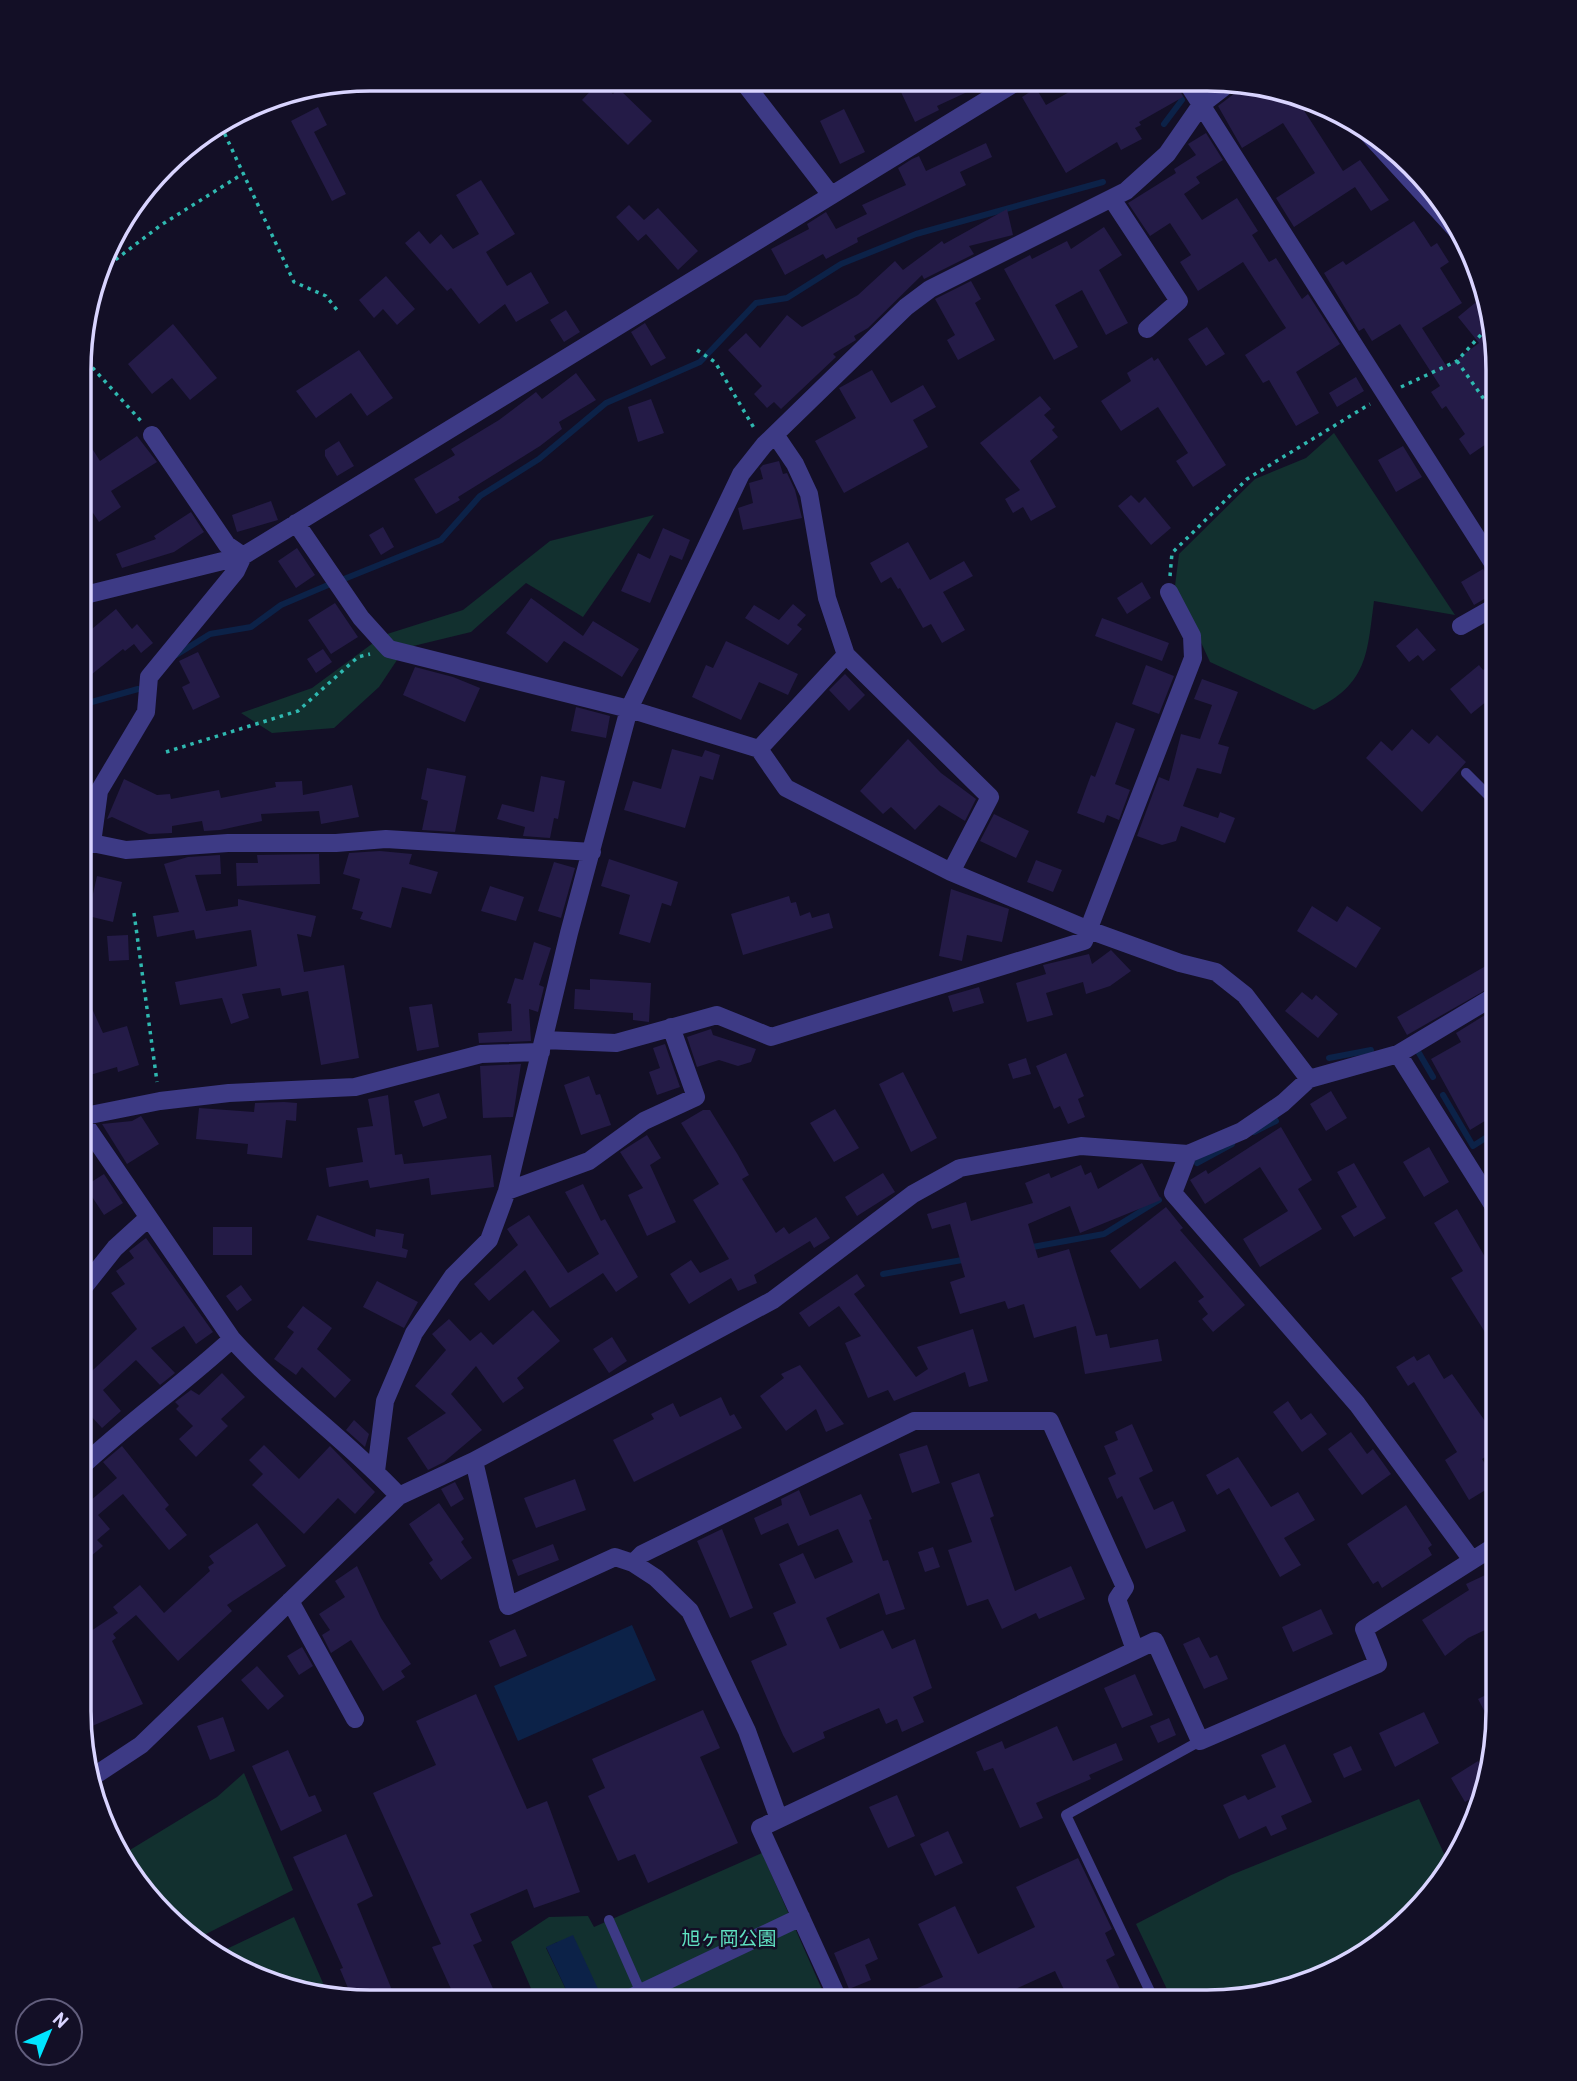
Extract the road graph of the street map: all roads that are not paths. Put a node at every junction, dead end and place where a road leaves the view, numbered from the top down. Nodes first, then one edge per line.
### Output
1 (751, 91) edge
2 (1002, 91) edge
3 (1192, 91) edge
4 (1218, 92) edge
5 (1201, 105) junction
6 (1404, 173) edge
7 (831, 195) junction
8 (1424, 195) edge
9 (1112, 199) junction
10 (1147, 329) dead end
11 (152, 435) road end
12 (770, 441) junction
13 (296, 523) junction
14 (1486, 552) edge
15 (243, 556) junction
16 (1169, 592) road end
17 (91, 594) edge
18 (1486, 612) edge
19 (1461, 626) dead end
20 (846, 655) junction
21 (629, 709) junction
22 (759, 749) junction
23 (1466, 774) dead end
24 (1486, 793) edge
25 (91, 825) edge
26 (91, 846) edge
27 (592, 852) junction
28 (951, 872) junction
29 (1089, 930) junction
30 (1486, 1001) edge
31 (671, 1027) junction
32 (542, 1046) junction
33 (1398, 1054) junction
34 (1309, 1079) junction
35 (91, 1115) edge
36 (91, 1133) edge
37 (1188, 1154) junction
38 (507, 1191) junction
39 (1486, 1194) edge
40 (148, 1218) junction
41 (91, 1277) edge
42 (232, 1339) junction
43 (91, 1458) edge
44 (474, 1461) junction
45 (376, 1471) junction
46 (399, 1496) junction
47 (1486, 1551) edge
48 (1472, 1560) junction
49 (634, 1563) junction
50 (290, 1601) junction
51 (1135, 1650) junction
52 (355, 1719) dead end
53 (1200, 1741) junction
54 (98, 1773) edge
55 (779, 1819) junction
56 (801, 1917) junction
57 (609, 1920) dead end
58 (640, 1990) edge
59 (647, 1990) edge
60 (834, 1990) edge
61 (1149, 1990) edge

1 - 7 street
2 - 7 street
3 - 5 street
4 - 5 street
5 - 9 street
5 - 14 street
6 - 8 street
7 - 13 street
9 - 10 street
9 - 12 street
11 - 15 street
12 - 20 street
12 - 21 street
13 - 15 street
13 - 21 street
15 - 17 street
15 - 25 street
16 - 29 street
18 - 19 street
20 - 22 street
20 - 28 street
21 - 22 street
21 - 27 street
22 - 28 street
23 - 24 lane
26 - 27 street
27 - 32 street
28 - 29 street
29 - 31 street
29 - 34 street
30 - 33 street
31 - 32 street
31 - 38 street
32 - 35 street
32 - 38 street
33 - 34 street
33 - 39 street
34 - 37 street
36 - 40 street
37 - 44 street
37 - 48 street
38 - 45 street
40 - 41 street
40 - 42 street
42 - 43 street
42 - 45 street
44 - 46 street
44 - 49 street
45 - 46 street
46 - 50 street
47 - 48 street
48 - 53 street
49 - 51 street
49 - 55 street
50 - 52 street
50 - 54 street
51 - 53 street
51 - 55 street
53 - 61 lane
55 - 56 street
56 - 59 street
56 - 60 street
57 - 58 lane

